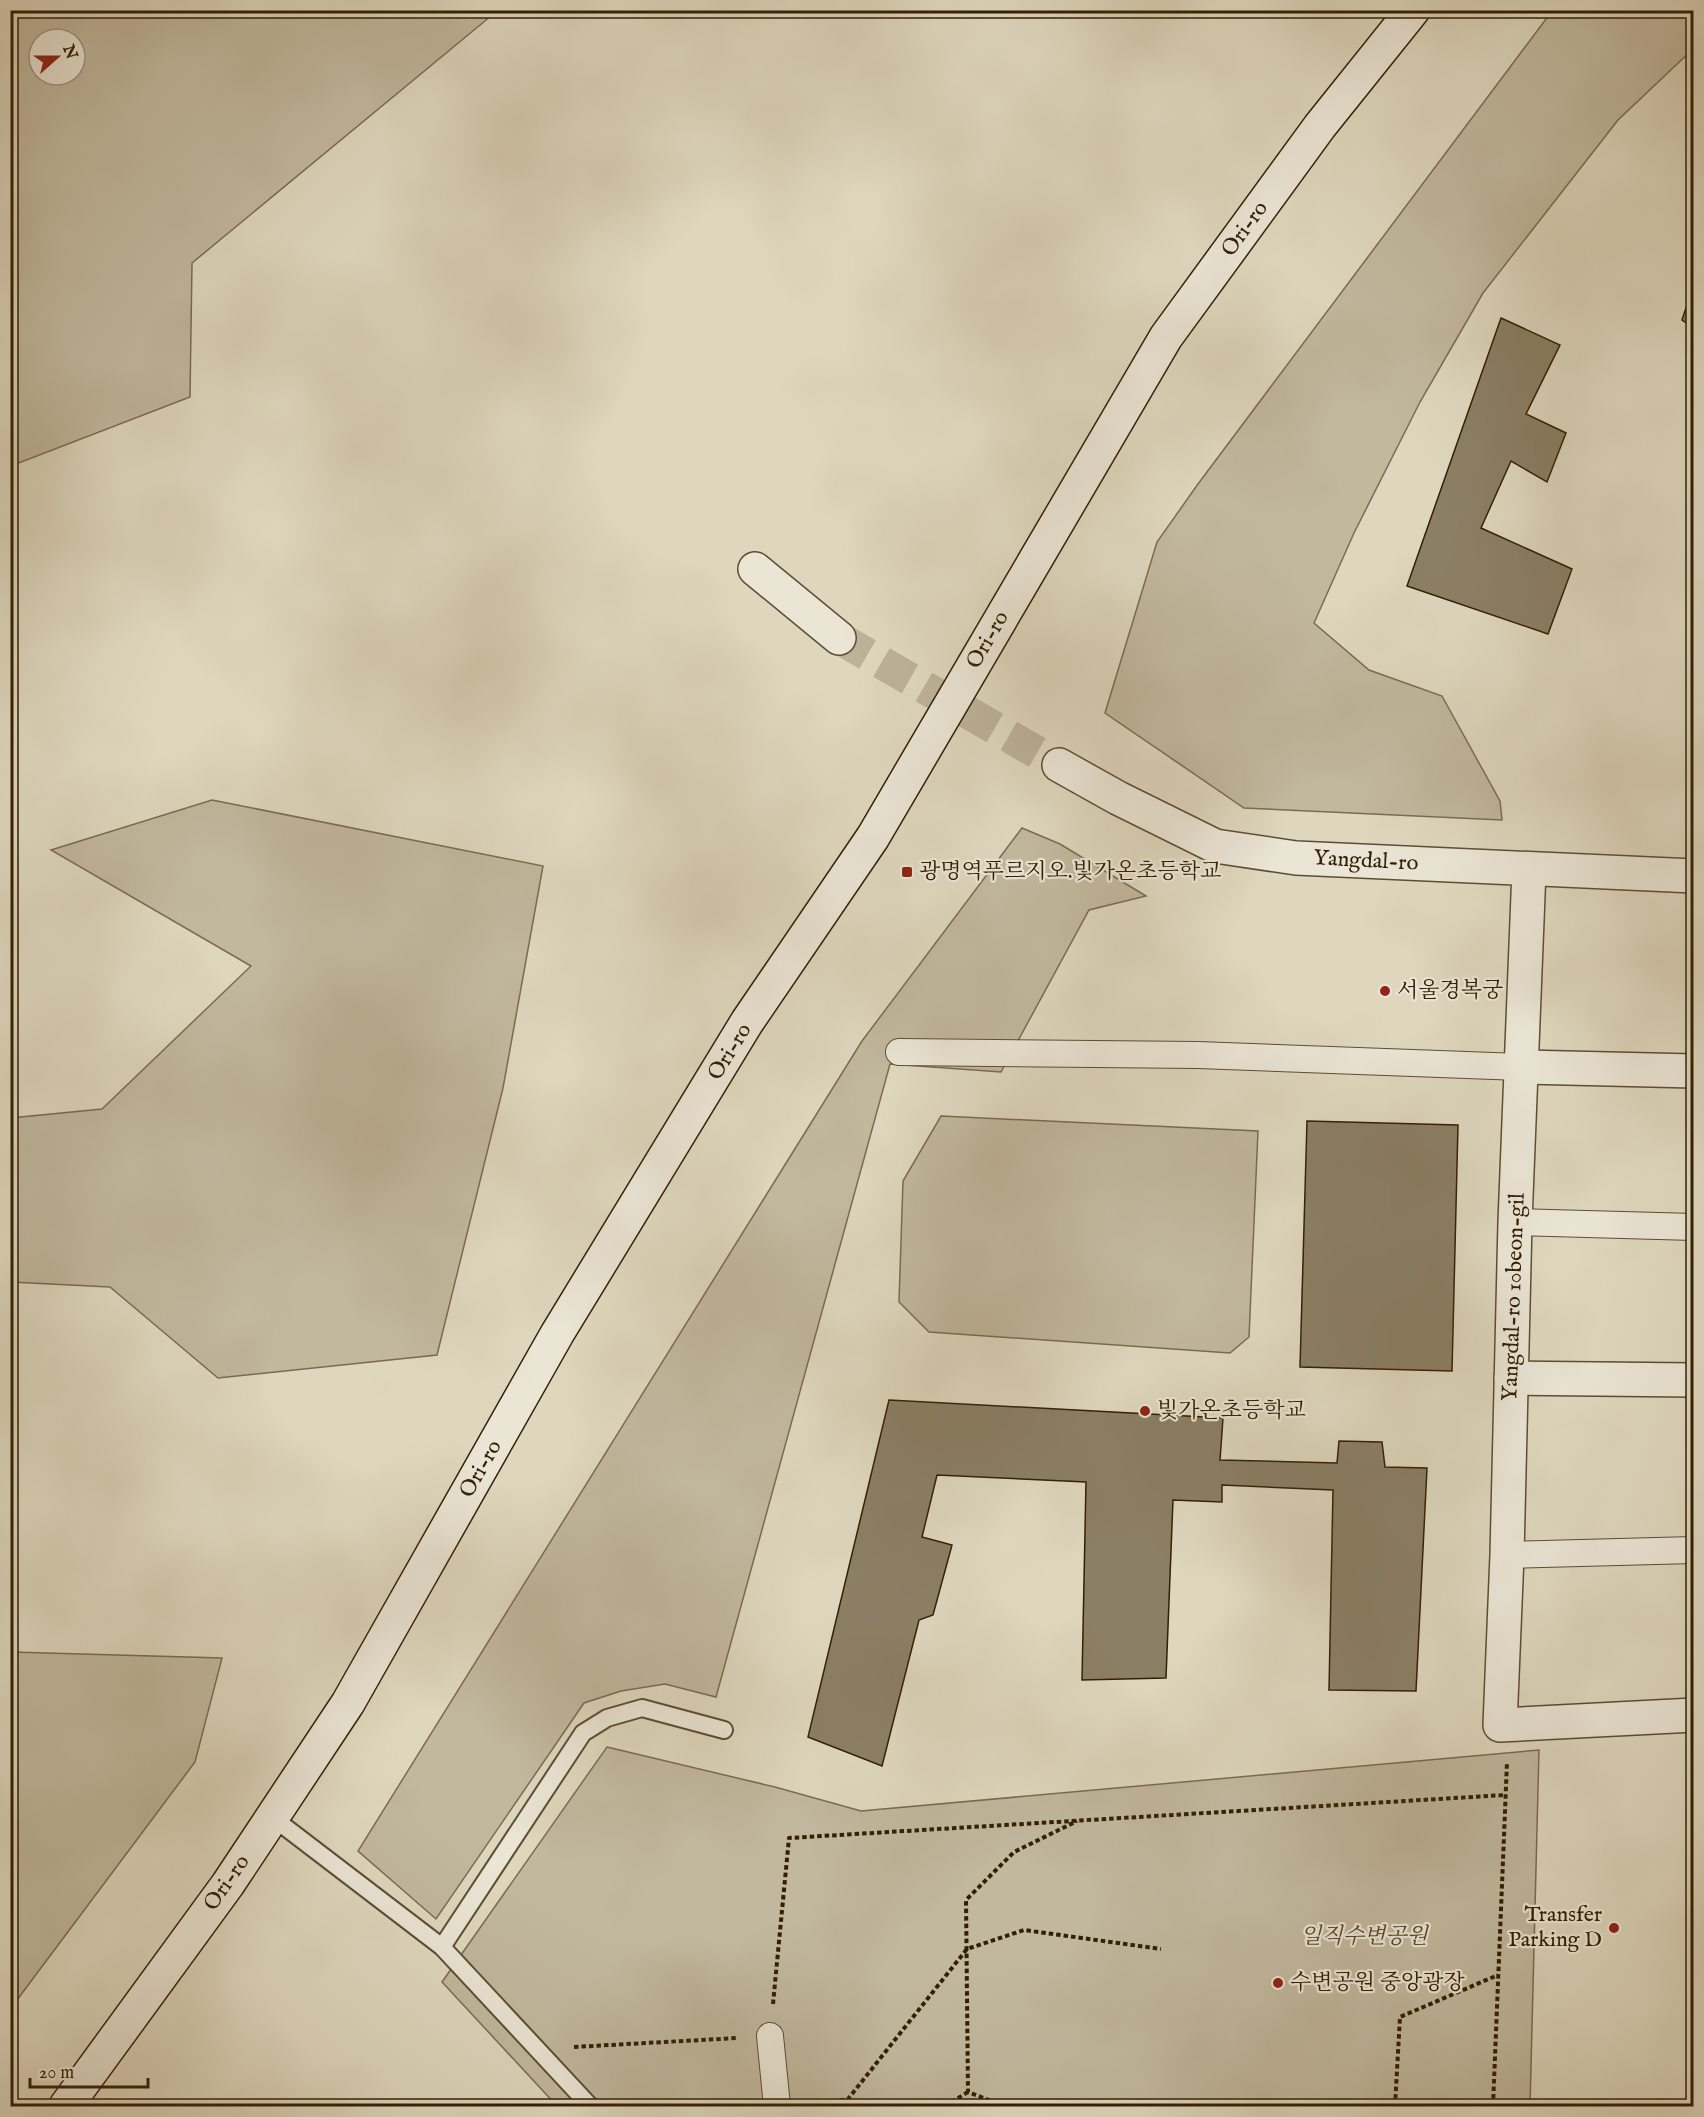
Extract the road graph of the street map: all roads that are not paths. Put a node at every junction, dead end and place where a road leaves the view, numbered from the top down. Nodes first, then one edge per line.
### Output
1 (1413, 10) edge
2 (755, 569) dead end
3 (838, 638) tunnel mouth
4 (1059, 765) tunnel mouth
5 (1529, 870) junction
6 (1694, 876) edge
7 (899, 1052) dead end
8 (1521, 1067) junction
9 (1694, 1071) edge
10 (1515, 1222) junction
11 (1694, 1227) edge
12 (1511, 1378) junction
13 (1694, 1380) edge
14 (1694, 1550) edge
15 (1507, 1555) junction
16 (1694, 1715) edge
17 (724, 1730) dead end
18 (272, 1816) junction
19 (442, 1947) junction
20 (770, 2036) road end
21 (66, 2106) edge
22 (590, 2106) edge
23 (777, 2106) edge

1 - 18 main road, Ori-ro
2 - 3 main road
4 - 5 main road, Yangdal-ro
5 - 6 main road, Yangdal-ro
5 - 8 main road, Yangdal-ro 10beon-gil
7 - 8 street
8 - 9 main road
8 - 10 main road, Yangdal-ro 10beon-gil
10 - 11 street
10 - 12 main road, Yangdal-ro 10beon-gil
12 - 13 main road
12 - 15 main road, Yangdal-ro 10beon-gil
14 - 15 street
15 - 16 main road, Yangdal-ro 10beon-gil
17 - 19 lane
18 - 19 lane
18 - 21 main road, Ori-ro
19 - 22 lane
20 - 23 street

